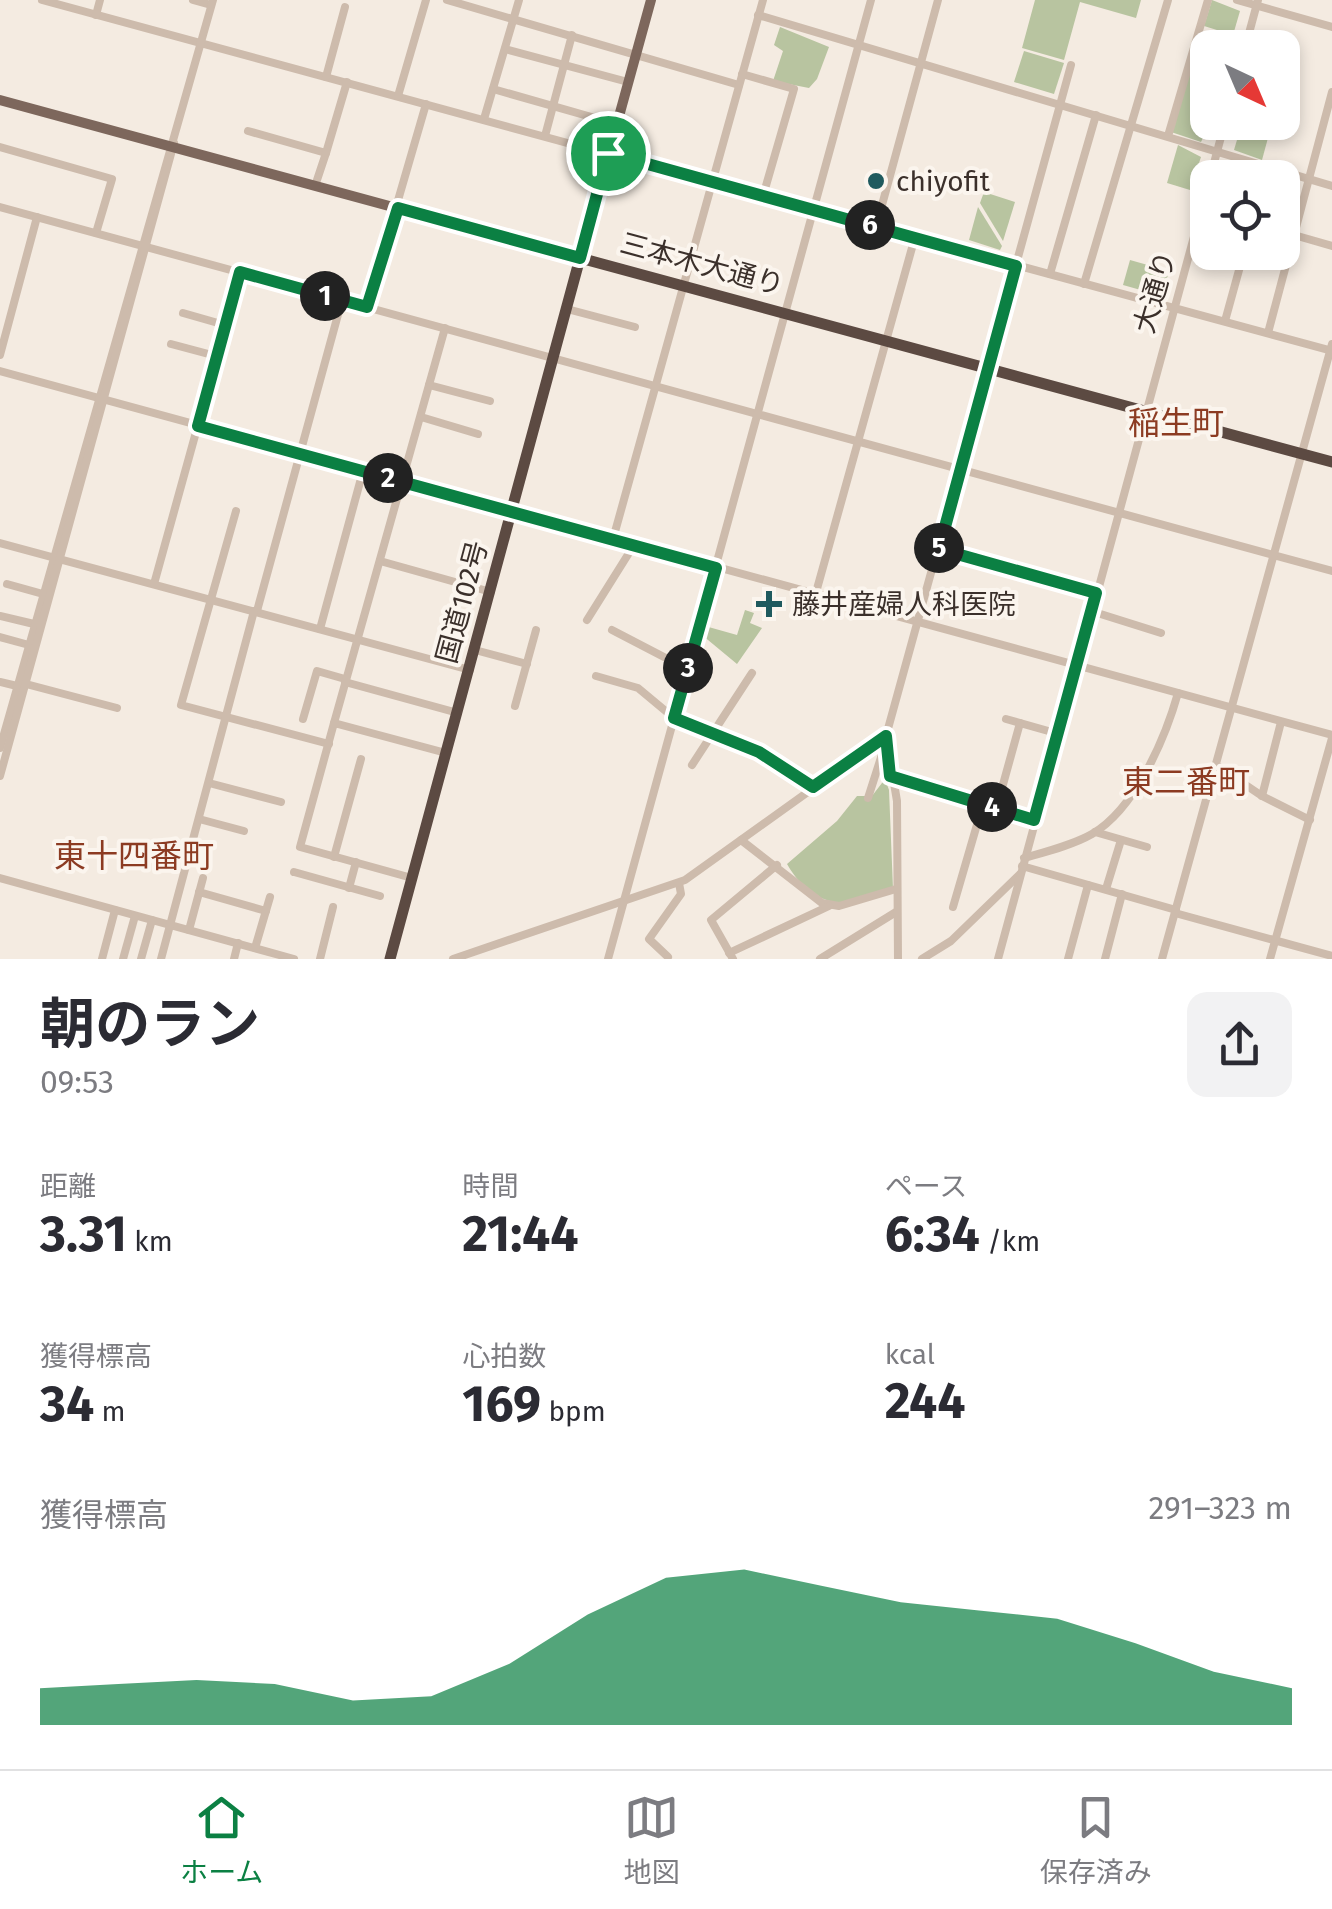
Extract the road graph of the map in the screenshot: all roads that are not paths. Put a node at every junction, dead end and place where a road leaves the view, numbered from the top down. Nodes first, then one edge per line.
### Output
1 (42, 0) edge
2 (100, 0) edge
3 (193, 0) edge
4 (426, 0) edge
5 (447, 0) edge
6 (519, 0) edge
7 (651, 0) edge
8 (762, 0) edge
9 (871, 0) edge
10 (938, 0) edge
11 (1168, 0) edge
12 (1208, 0) edge
13 (1237, 0) edge
14 (212, 2) edge
15 (1257, 3) edge
16 (345, 7) dead end
17 (96, 15) junction
18 (758, 15) junction
19 (514, 19) junction
20 (1332, 27) edge
21 (1250, 30) edge
22 (572, 35) junction
23 (201, 44) junction
24 (859, 44) junction
25 (505, 48) junction
26 (636, 55) junction
27 (921, 62) junction
28 (565, 64) junction
29 (1071, 65) dead end
30 (742, 74) junction
31 (326, 76) junction
32 (347, 82) junction
33 (628, 82) junction
34 (739, 85) junction
35 (494, 88) junction
36 (1332, 92) edge
37 (398, 96) junction
38 (0, 100) edge
39 (426, 104) junction
40 (1060, 104) junction
41 (554, 106) junction
42 (1096, 115) junction
43 (484, 119) junction
44 (616, 124) junction
45 (1130, 126) junction
46 (248, 131) dead end
47 (546, 136) junction
48 (1168, 136) junction
49 (1220, 140) edge
50 (172, 144) junction
51 (0, 147) edge
52 (1217, 152) junction
53 (326, 153) junction
54 (608, 153) junction
55 (1215, 160) edge
56 (1310, 180) junction
57 (711, 183) junction
58 (315, 186) junction
59 (1332, 186) edge
60 (763, 196) junction
61 (0, 207) edge
62 (398, 208) junction
63 (814, 210) junction
64 (1300, 210) edge
65 (37, 217) junction
66 (876, 227) junction
67 (96, 234) junction
68 (915, 237) junction
69 (1300, 241) edge
70 (144, 246) junction
71 (1332, 246) edge
72 (1190, 257) edge
73 (580, 258) junction
74 (1016, 266) junction
75 (1239, 270) edge
76 (1283, 270) edge
77 (240, 272) junction
78 (1050, 274) junction
79 (1084, 284) junction
80 (682, 285) junction
81 (342, 300) junction
82 (367, 307) junction
83 (1174, 308) junction
84 (566, 309) junction
85 (183, 313) dead end
86 (786, 313) junction
87 (1225, 320) junction
88 (225, 325) junction
89 (445, 328) junction
90 (635, 328) dead end
91 (1268, 333) junction
92 (886, 340) junction
93 (171, 344) dead end
94 (1331, 348) edge
95 (0, 355) edge
96 (216, 356) junction
97 (554, 358) junction
98 (988, 369) junction
99 (0, 371) edge
100 (430, 385) junction
101 (654, 386) junction
102 (101, 399) junction
103 (490, 401) dead end
104 (1144, 410) junction
105 (757, 414) junction
106 (421, 416) junction
107 (198, 426) junction
108 (478, 434) dead end
109 (858, 441) junction
110 (300, 453) junction
111 (1301, 454) junction
112 (1332, 462) edge
113 (960, 469) junction
114 (363, 471) junction
115 (402, 482) junction
116 (236, 511) dead end
117 (512, 512) junction
118 (1117, 512) junction
119 (613, 539) junction
120 (0, 543) edge
121 (634, 545) junction
122 (939, 549) junction
123 (1274, 554) junction
124 (57, 558) junction
125 (380, 561) junction
126 (716, 568) junction
127 (1332, 570) edge
128 (7, 584) dead end
129 (154, 584) junction
130 (491, 592) junction
131 (1096, 593) junction
132 (43, 594) junction
133 (815, 596) junction
134 (210, 600) junction
135 (255, 611) junction
136 (1090, 611) junction
137 (0, 616) edge
138 (588, 620) dead end
139 (34, 624) junction
140 (918, 624) junction
141 (320, 630) junction
142 (536, 630) dead end
143 (612, 630) dead end
144 (1161, 634) dead end
145 (0, 638) edge
146 (358, 640) junction
147 (29, 645) junction
148 (475, 650) junction
149 (527, 664) junction
150 (1076, 666) junction
151 (688, 669) junction
152 (470, 670) junction
153 (752, 673) dead end
154 (596, 676) dead end
155 (345, 680) junction
156 (0, 682) edge
157 (22, 685) junction
158 (1178, 693) junction
159 (515, 706) dead end
160 (117, 708) dead end
161 (1232, 708) junction
162 (458, 713) junction
163 (226, 718) junction
164 (674, 718) junction
165 (303, 719) dead end
166 (1006, 719) dead end
167 (1281, 722) junction
168 (1020, 723) junction
169 (334, 724) junction
170 (717, 732) junction
171 (1058, 734) junction
172 (2, 737) edge
173 (1332, 737) edge
174 (886, 738) junction
175 (328, 744) junction
176 (0, 748) edge
177 (448, 753) junction
178 (361, 759) dead end
179 (692, 765) dead end
180 (1216, 766) junction
181 (0, 776) edge
182 (890, 776) junction
183 (209, 783) junction
184 (813, 787) junction
185 (1262, 796) junction
186 (868, 798) dead end
187 (1000, 799) dead end
188 (281, 802) dead end
189 (983, 804) junction
190 (199, 819) junction
191 (1034, 820) junction
192 (1310, 820) junction
193 (244, 832) dead end
194 (1095, 832) junction
195 (741, 840) junction
196 (1121, 840) junction
197 (1146, 847) dead end
198 (334, 856) junction
199 (356, 862) junction
200 (777, 865) junction
201 (1022, 866) junction
202 (294, 872) dead end
203 (0, 878) edge
204 (203, 878) dead end
205 (412, 878) junction
206 (679, 883) junction
207 (1088, 885) junction
208 (349, 888) junction
209 (1106, 889) junction
210 (896, 890) junction
211 (199, 892) junction
212 (1122, 894) junction
213 (380, 896) dead end
214 (270, 897) dead end
215 (623, 901) junction
216 (830, 906) junction
217 (334, 907) dead end
218 (953, 907) dead end
219 (115, 910) junction
220 (266, 911) junction
221 (1176, 911) junction
222 (896, 912) junction
223 (135, 916) junction
224 (152, 920) junction
225 (171, 925) junction
226 (189, 930) junction
227 (1275, 940) junction
228 (238, 944) junction
229 (255, 948) junction
230 (271, 956) edge
231 (731, 956) edge
232 (1332, 956) edge
233 (668, 958) edge
234 (102, 959) edge
235 (123, 959) edge
236 (142, 959) edge
237 (162, 959) edge
238 (234, 959) edge
239 (294, 959) edge
240 (320, 959) edge
241 (390, 959) edge
242 (453, 959) edge
243 (608, 959) edge
244 (820, 959) edge
245 (898, 959) edge
246 (922, 959) edge
247 (998, 959) edge
248 (1068, 959) edge
249 (1105, 959) edge
250 (1162, 959) edge
251 (1270, 959) edge

1 - 17 street
2 - 17 street
3 - 14 street
4 - 37 street
5 - 19 street
6 - 19 street
7 - 26 main road
8 - 18 street
9 - 24 street
10 - 27 street
11 - 45 street
12 - 48 street
13 - 15 street
14 - 23 street
15 - 20 street
15 - 21 street
16 - 31 street
17 - 23 street
18 - 24 street
18 - 30 street
19 - 22 street
19 - 25 street
22 - 26 street
22 - 28 street
23 - 31 street
23 - 50 street
24 - 27 street
24 - 63 street
25 - 28 street
25 - 35 street
26 - 33 main road
26 - 34 street
27 - 40 street
27 - 66 street
28 - 33 street
28 - 41 street
29 - 40 street
30 - 34 street
30 - 60 street
31 - 32 street
32 - 37 street
32 - 53 street
33 - 44 main road
34 - 57 street
35 - 41 street
35 - 43 street
36 - 56 street
37 - 39 street
38 - 50 main road, 三本木大通り
39 - 43 street
39 - 62 street
40 - 42 street
40 - 74 street
41 - 44 street
41 - 47 street
42 - 45 street
42 - 78 street
43 - 47 street
44 - 54 main road
45 - 48 street
45 - 79 street
46 - 53 street
47 - 54 street
48 - 52 street
49 - 52 street
50 - 58 main road, 三本木大通り
50 - 70 street
51 - 67 street
52 - 55 street
52 - 56 street
53 - 58 street
54 - 57 street
54 - 73 main road
56 - 59 street
56 - 64 street
57 - 60 street
57 - 80 street
58 - 62 main road, 三本木大通り
60 - 63 street
61 - 65 street
62 - 73 main road, 三本木大通り
62 - 82 street
63 - 66 street
63 - 86 street
65 - 67 street
65 - 95 street
66 - 68 street
67 - 70 street
68 - 74 street
68 - 92 street
69 - 71 street
70 - 77 street
70 - 102 street
72 - 83 street, 大通り
73 - 80 highway, 三本木大通り
73 - 84 highway, 国道102号
74 - 78 street
74 - 98 street
75 - 87 street
76 - 91 street
77 - 81 street
77 - 88 street
78 - 79 street
79 - 83 street
80 - 86 highway, 三本木大通り
80 - 101 street
81 - 82 street
81 - 110 street
82 - 89 street
83 - 87 street
83 - 104 street, 大通り
84 - 90 street
84 - 97 highway, 国道102号
85 - 88 street
86 - 92 highway, 三本木大通り
86 - 105 street
87 - 91 street
88 - 96 street
89 - 97 street
89 - 100 street
91 - 94 street
92 - 98 highway, 三本木大通り
92 - 109 street
93 - 96 street
94 - 111 street
96 - 107 street
97 - 101 street
97 - 117 highway, 国道102号
98 - 104 highway, 三本木大通り
98 - 113 street
99 - 102 street
100 - 103 street
100 - 106 street
101 - 105 street
101 - 119 street
102 - 107 street
102 - 124 street
104 - 111 highway, 三本木大通り
104 - 118 street, 大通り
105 - 109 street
105 - 126 street
106 - 108 street
106 - 115 street
107 - 110 street
107 - 129 street
109 - 113 street
109 - 133 street
110 - 114 street
110 - 135 street
111 - 112 highway, 三本木大通り
111 - 123 street
113 - 118 street
113 - 122 street
114 - 115 street
114 - 141 street
115 - 117 street
115 - 125 street
116 - 134 street
117 - 119 street
117 - 130 highway, 国道102号
118 - 123 street
118 - 131 street, 大通り
119 - 121 street
120 - 124 street
121 - 126 street
121 - 138 street
122 - 131 street
122 - 140 street
123 - 127 street
123 - 161 street
124 - 129 street
124 - 132 street
124 - 157 street
125 - 130 street
125 - 146 street
126 - 133 street
126 - 151 street
128 - 132 street
129 - 134 street
130 - 148 highway, 国道102号
131 - 136 street, 大通り
132 - 139 street
133 - 140 street
134 - 135 street
134 - 163 street
135 - 141 street
135 - 163 street
136 - 144 street
136 - 150 street, 大通り
137 - 139 street
139 - 147 street
140 - 150 street
140 - 174 street
141 - 146 street
142 - 149 street
143 - 151 street
145 - 147 street
146 - 152 street
146 - 155 street
147 - 157 street
148 - 149 street
148 - 152 highway, 国道102号
149 - 159 street
150 - 158 street
150 - 171 street, 大通り
151 - 164 street
152 - 162 highway, 国道102号
153 - 170 street
154 - 164 street
155 - 162 street
155 - 165 street
155 - 169 street
156 - 157 street
157 - 160 street
157 - 172 street
157 - 181 street
158 - 161 street
158 - 194 street
161 - 167 street
161 - 180 street
162 - 177 highway, 国道102号
163 - 175 street
163 - 183 street
164 - 170 street
164 - 215 street
166 - 168 street
167 - 173 street
167 - 185 street
168 - 171 street
168 - 187 street
169 - 175 street
169 - 177 street
170 - 179 street
170 - 184 street
171 - 191 street, 大通り
172 - 176 street
173 - 192 street
174 - 182 street
174 - 184 street
174 - 186 street
175 - 198 street
177 - 205 highway, 国道102号
178 - 198 street
180 - 185 street
180 - 221 street
182 - 189 street
182 - 210 street
183 - 188 street
183 - 190 street
184 - 195 street
185 - 192 street
189 - 191 street
189 - 218 street
190 - 193 street
190 - 225 street
191 - 201 street, 大通り
192 - 227 street
194 - 196 street
194 - 201 street
195 - 200 street
195 - 206 street
196 - 197 street
196 - 209 street
198 - 199 street
199 - 205 street
199 - 208 street
200 - 216 street
200 - 231 street
201 - 207 street
201 - 246 street
201 - 247 street, 大通り
202 - 208 street
203 - 219 street
204 - 211 street
205 - 241 highway, 国道102号
206 - 215 street
206 - 233 street
207 - 209 street
207 - 248 street
208 - 213 street
209 - 212 street
210 - 216 street
210 - 222 street
211 - 220 street
211 - 226 street
212 - 221 street
212 - 249 street
214 - 220 street
215 - 242 street
215 - 243 street
216 - 231 street
217 - 240 street
219 - 223 street
219 - 234 street
220 - 229 street
221 - 227 street
221 - 250 street
222 - 244 street
222 - 245 street
223 - 224 street
223 - 235 street
224 - 225 street
224 - 236 street
225 - 226 street
225 - 237 street
226 - 228 street
227 - 232 street
227 - 251 street
228 - 229 street
228 - 238 street
229 - 230 street
230 - 239 street

